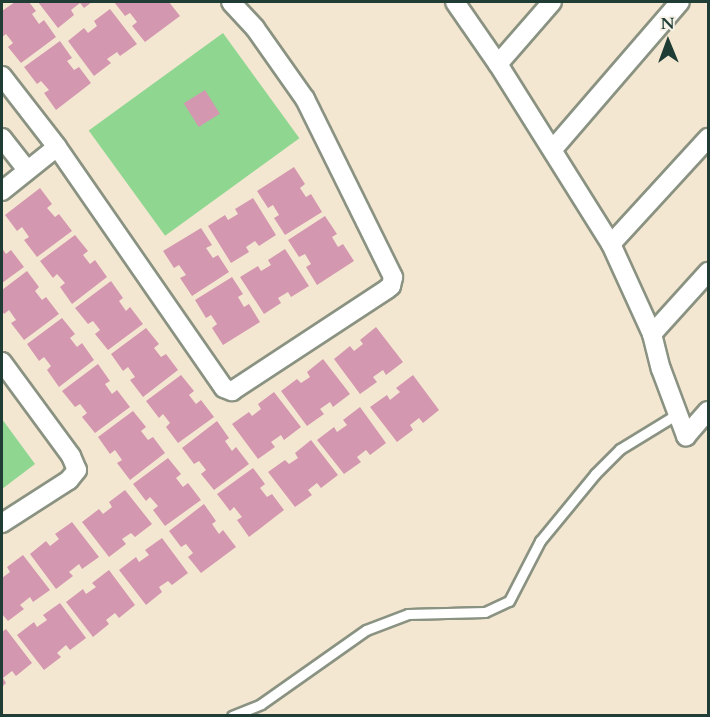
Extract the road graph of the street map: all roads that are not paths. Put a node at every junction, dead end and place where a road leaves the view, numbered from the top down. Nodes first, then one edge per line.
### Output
1 (231, 2) edge
2 (455, 2) edge
3 (552, 2) edge
4 (680, 2) edge
5 (498, 64) junction
6 (2, 76) edge
7 (2, 138) edge
8 (708, 138) edge
9 (57, 147) junction
10 (553, 149) junction
11 (27, 170) junction
12 (5, 182) edge
13 (611, 244) junction
14 (708, 272) edge
15 (652, 334) junction
16 (2, 362) edge
17 (708, 411) edge
18 (680, 414) junction
19 (2, 523) edge
20 (232, 716) edge

1 - 9 street
2 - 5 street
3 - 5 street
4 - 10 street
5 - 10 street
6 - 9 street
7 - 11 street
8 - 13 street
9 - 11 street
10 - 13 street
11 - 12 street
13 - 15 street
14 - 15 street
15 - 18 street
16 - 19 street
17 - 18 street
18 - 20 lane

